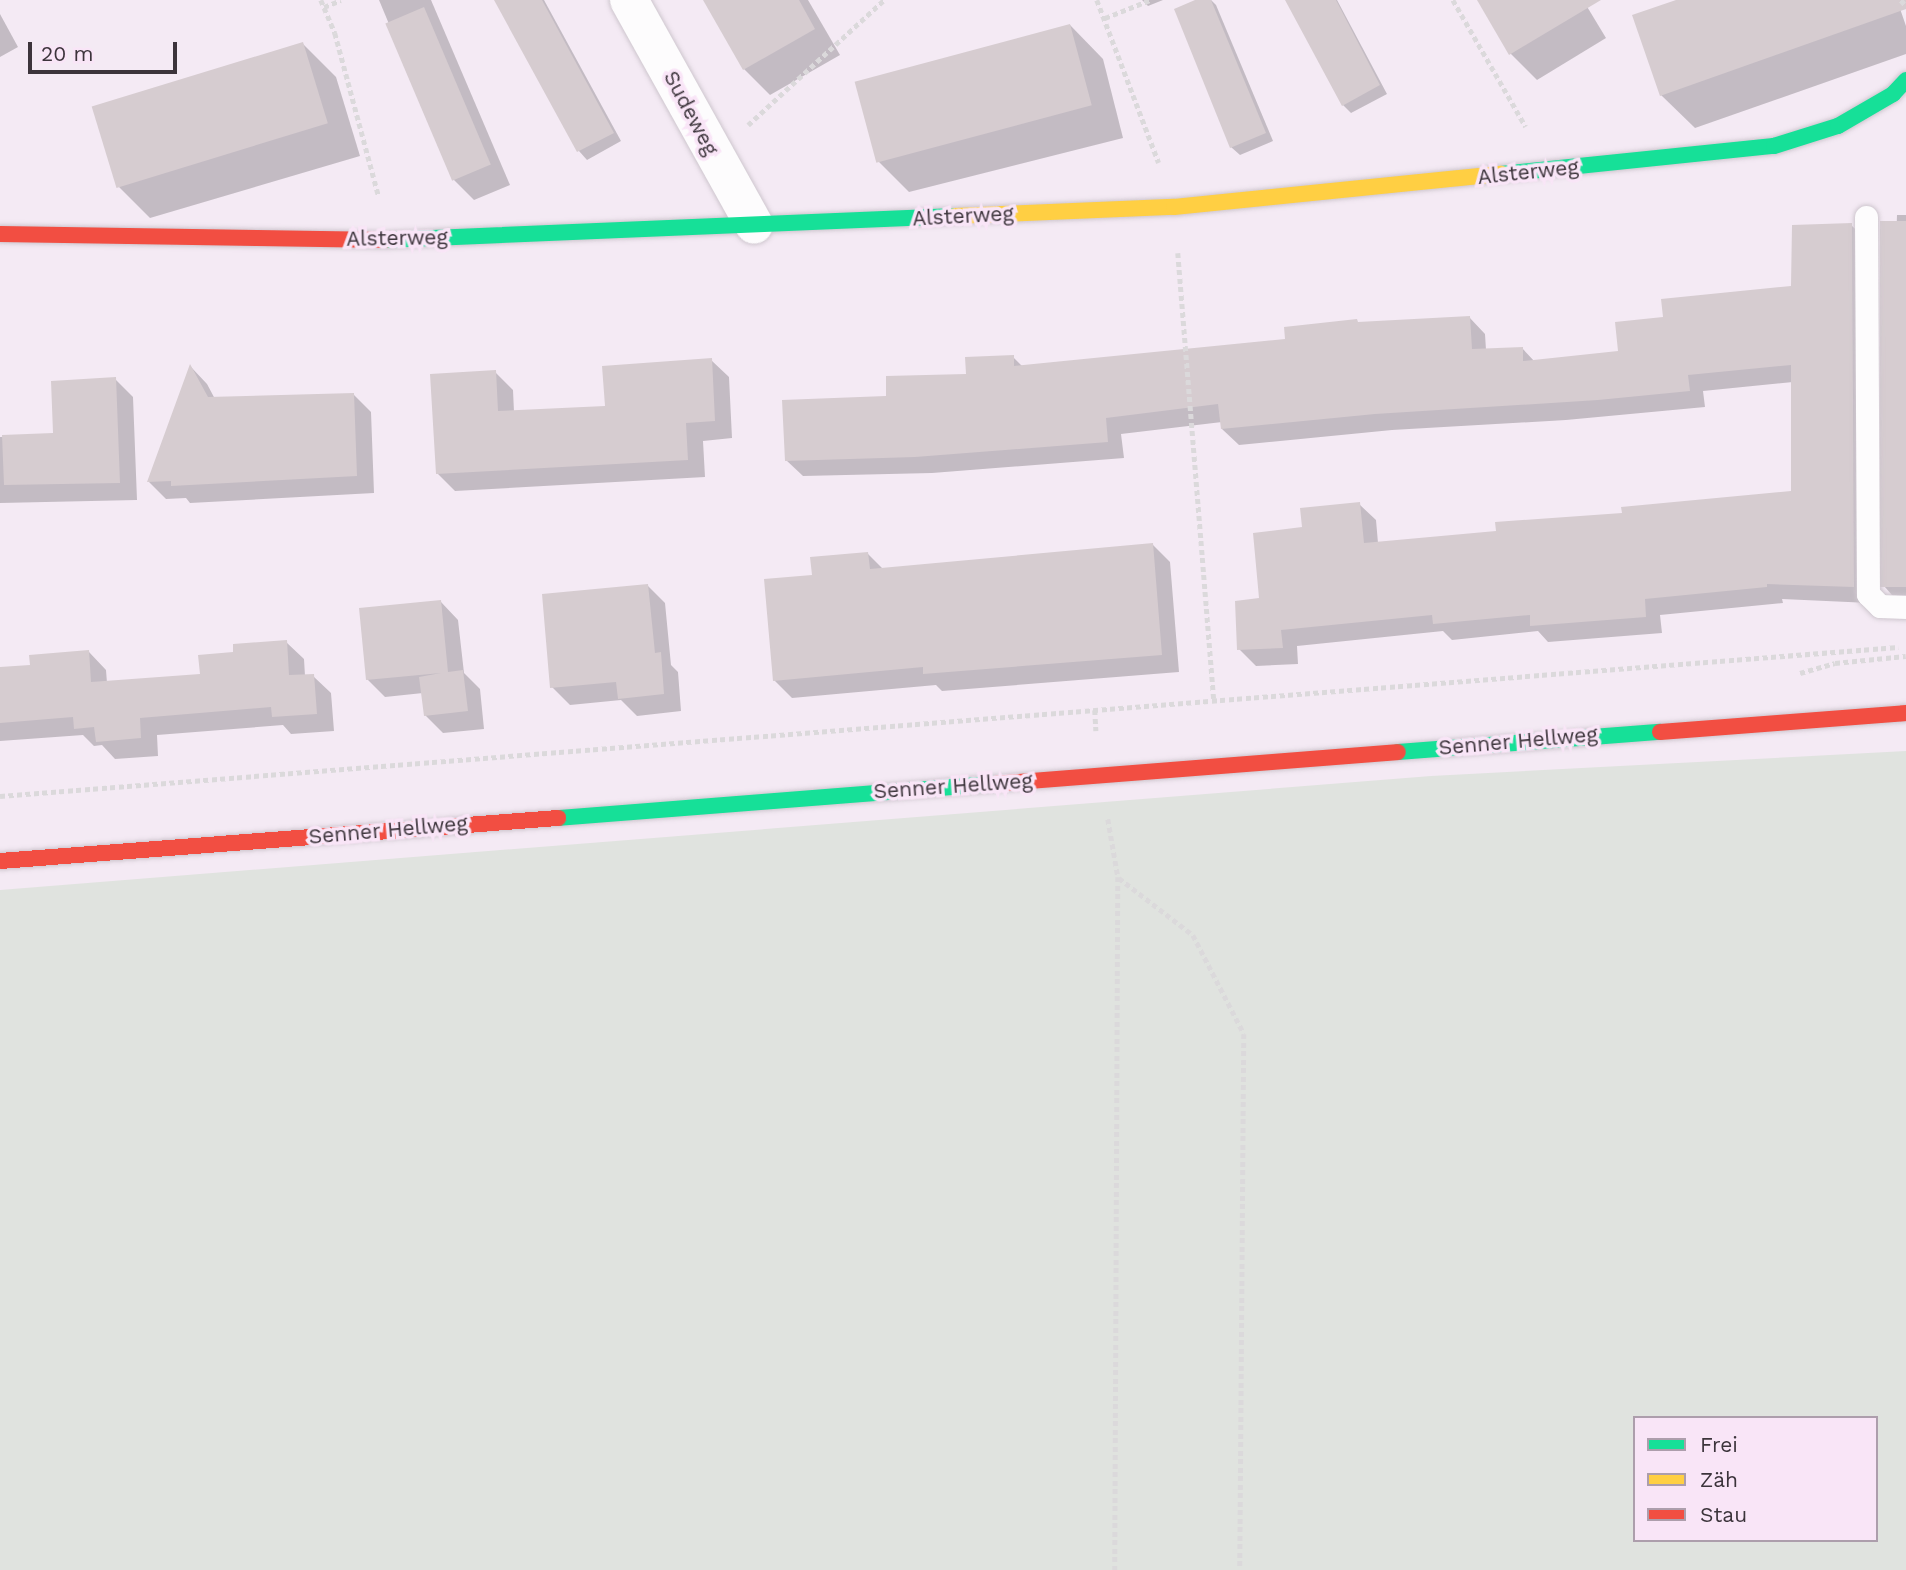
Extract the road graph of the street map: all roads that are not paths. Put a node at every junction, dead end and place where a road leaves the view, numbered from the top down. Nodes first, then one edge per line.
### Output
1 (629, 0) edge
2 (1906, 80) edge
3 (1866, 217) dead end
4 (754, 225) junction
5 (0, 234) edge
6 (1906, 607) edge
7 (1906, 713) edge
8 (0, 861) edge

1 - 4 street, Sudeweg
2 - 4 street, Alsterweg
3 - 6 lane
4 - 5 street, Alsterweg
7 - 8 street, Senner Hellweg

